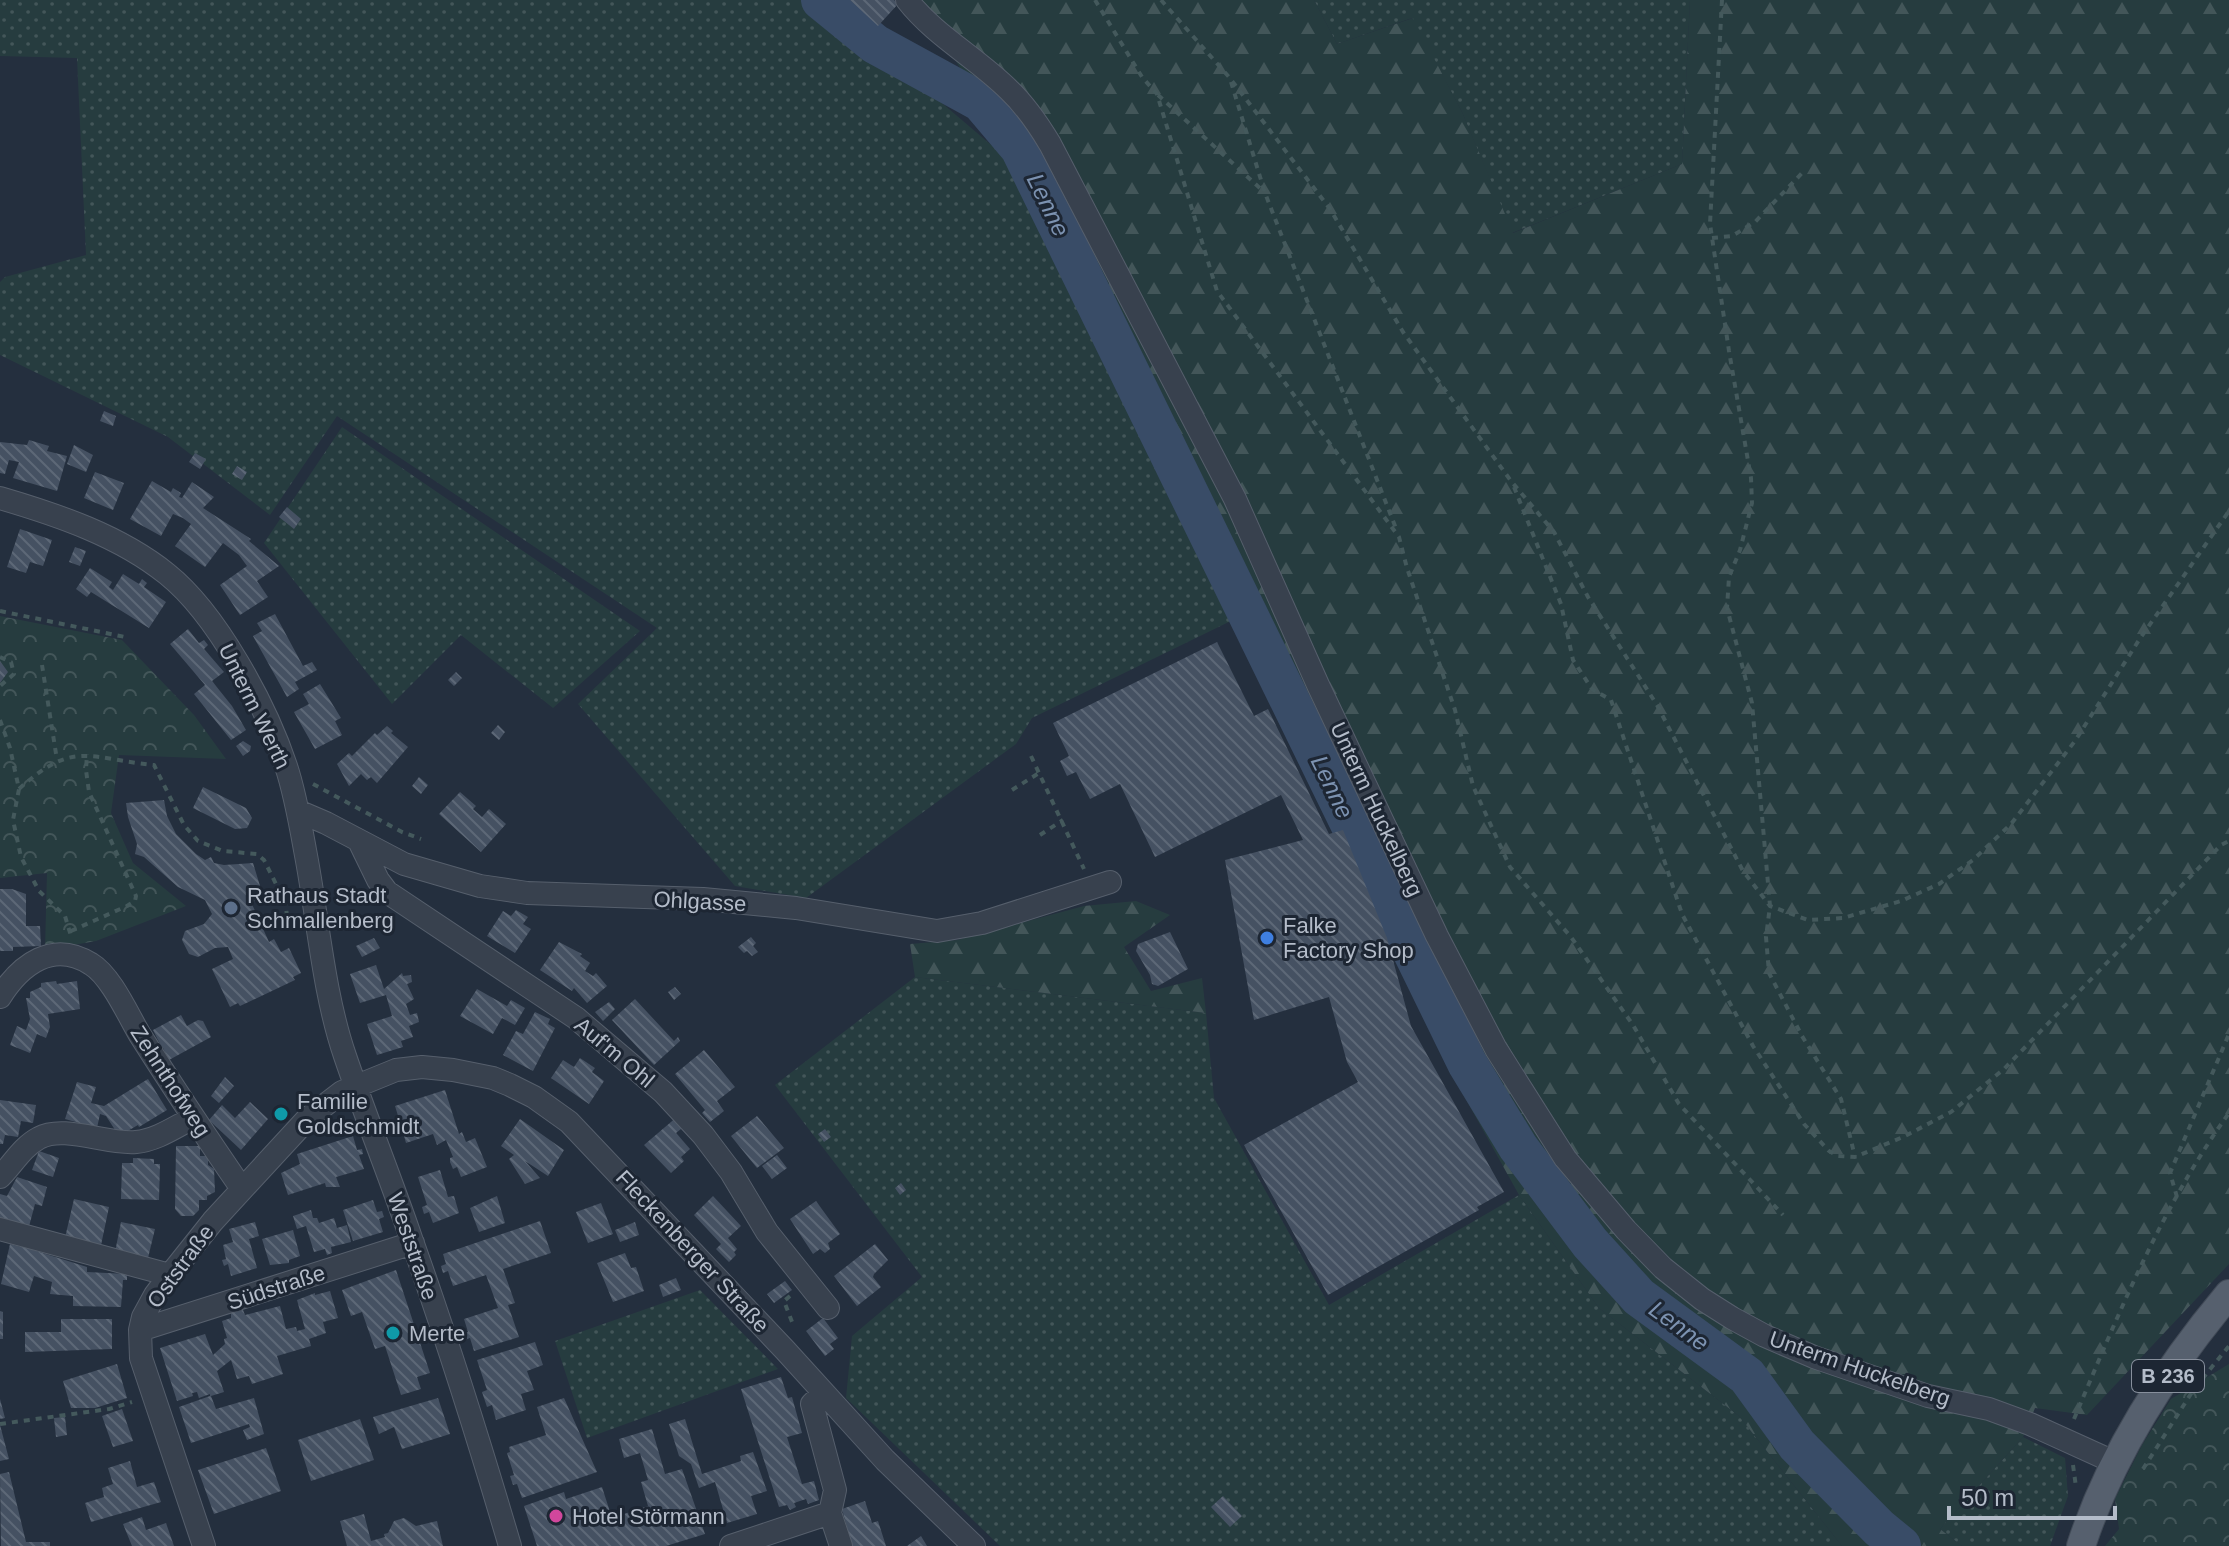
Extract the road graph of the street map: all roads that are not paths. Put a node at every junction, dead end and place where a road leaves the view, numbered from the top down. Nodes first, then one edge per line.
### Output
1 (907, 0) edge
2 (0, 498) edge
3 (298, 811) junction
4 (360, 843) junction
5 (1101, 884) road end
6 (0, 997) edge
7 (356, 1084) junction
8 (193, 1118) junction
9 (0, 1177) edge
10 (242, 1189) junction
11 (0, 1229) edge
12 (413, 1243) junction
13 (170, 1275) junction
14 (2229, 1294) edge
15 (828, 1308) dead end
16 (140, 1330) junction
17 (823, 1393) junction
18 (2126, 1471) junction
19 (830, 1513) junction
20 (2081, 1522) edge
21 (204, 1546) edge
22 (510, 1546) edge
23 (731, 1546) edge
24 (841, 1546) edge
25 (974, 1546) edge

1 - 18 street, Unterm Huckelberg
2 - 3 street, Unterm Werth
3 - 4 street, Ohlgasse
3 - 7 street, Unterm Werth
4 - 5 street, Ohlgasse
4 - 15 street, Auf'm Ohl
6 - 8 street, Zehnthofweg
7 - 10 street, Oststraße
7 - 12 street, Weststraße
7 - 17 street, Fleckenberger Straße
8 - 9 street
8 - 10 street, Zehnthofweg
10 - 13 street, Oststraße
11 - 13 street
12 - 16 street, Südstraße
12 - 22 street, Weststraße
13 - 16 street, Oststraße
14 - 18 main road, B 236
16 - 21 street, Oststraße
17 - 19 street
17 - 25 street, Fleckenberger Straße
18 - 20 main road, B 236
19 - 23 street
19 - 24 street

